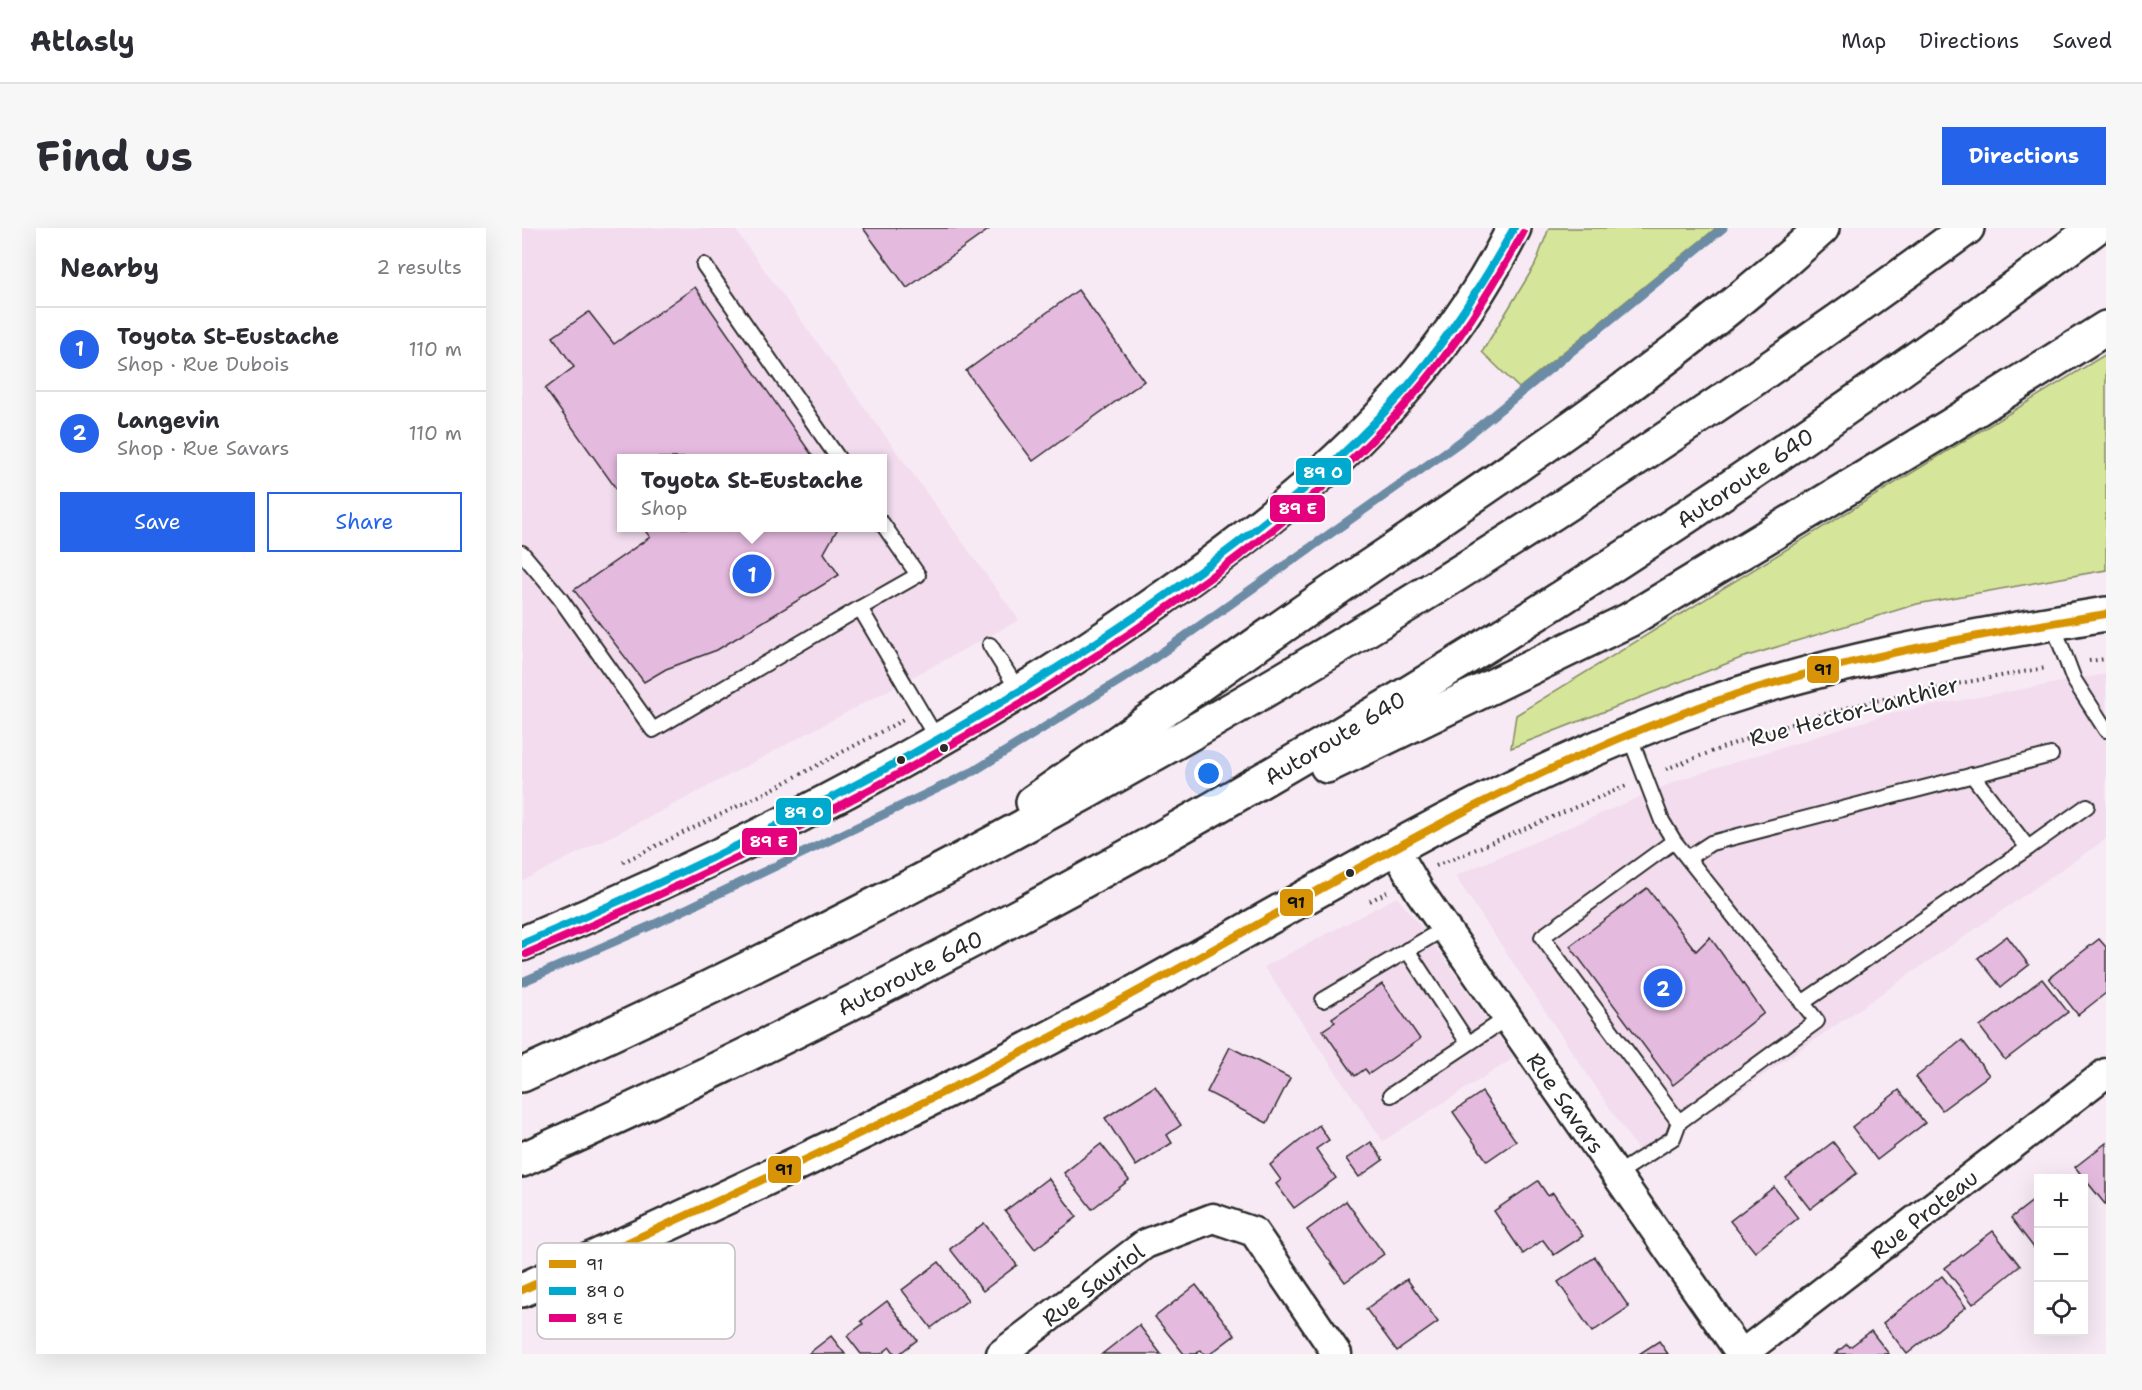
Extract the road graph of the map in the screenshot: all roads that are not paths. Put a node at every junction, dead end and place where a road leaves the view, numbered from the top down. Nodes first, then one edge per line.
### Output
1 (1514, 228) edge
2 (1822, 228) edge
3 (1967, 228) edge
4 (2096, 228) edge
5 (704, 265) dead end
6 (2106, 328) edge
7 (835, 454) edge
8 (887, 530) edge
9 (522, 552) edge
10 (861, 608) junction
11 (2106, 614) edge
12 (2052, 622) junction
13 (990, 645) dead end
14 (1020, 693) junction
15 (2106, 730) edge
16 (1629, 735) junction
17 (938, 741) junction
18 (2051, 755) dead end
19 (1972, 775) junction
20 (2087, 806) dead end
21 (1674, 841) junction
22 (2028, 848) junction
23 (1395, 849) junction
24 (1688, 858) junction
25 (912, 887) junction
26 (1067, 892) junction
27 (1445, 928) junction
28 (522, 944) edge
29 (1407, 950) junction
30 (1323, 1000) dead end
31 (1802, 1003) junction
32 (1507, 1018) junction
33 (1468, 1044) junction
34 (2106, 1073) edge
35 (522, 1075) edge
36 (1391, 1095) dead end
37 (1679, 1122) junction
38 (522, 1160) edge
39 (1616, 1175) junction
40 (626, 1243) edge
41 (537, 1283) edge
42 (522, 1290) edge
43 (1002, 1354) edge
44 (1337, 1354) edge
45 (1742, 1354) edge

1 - 14 main road
2 - 25 main road
3 - 25 main road
4 - 26 main road, Autoroute 640
5 - 7 lane
6 - 26 main road
8 - 10 lane
9 - 10 lane
10 - 17 lane
11 - 12 main road, Rue Hector-Lanthier
12 - 15 lane
12 - 16 main road, Rue Hector-Lanthier
13 - 14 lane
14 - 17 main road
16 - 21 lane
16 - 23 main road, Rue Hector-Lanthier
17 - 28 main road
18 - 19 lane
19 - 22 lane
19 - 24 lane
20 - 22 lane
21 - 24 lane
21 - 37 lane
22 - 31 lane
23 - 27 street, Rue Savars
23 - 40 main road, Rue Hector-Lanthier
24 - 31 lane
25 - 35 main road
26 - 38 main road, Autoroute 640
27 - 29 lane
27 - 32 street, Rue Savars
29 - 30 lane
29 - 33 lane
31 - 37 lane
32 - 33 lane
32 - 39 street, Rue Savars
33 - 36 lane
34 - 45 street, Rue Proteau
37 - 39 lane
39 - 45 street, Rue Savars
41 - 42 main road, Rue Hector-Lanthier
43 - 44 street, Rue Sauriol

